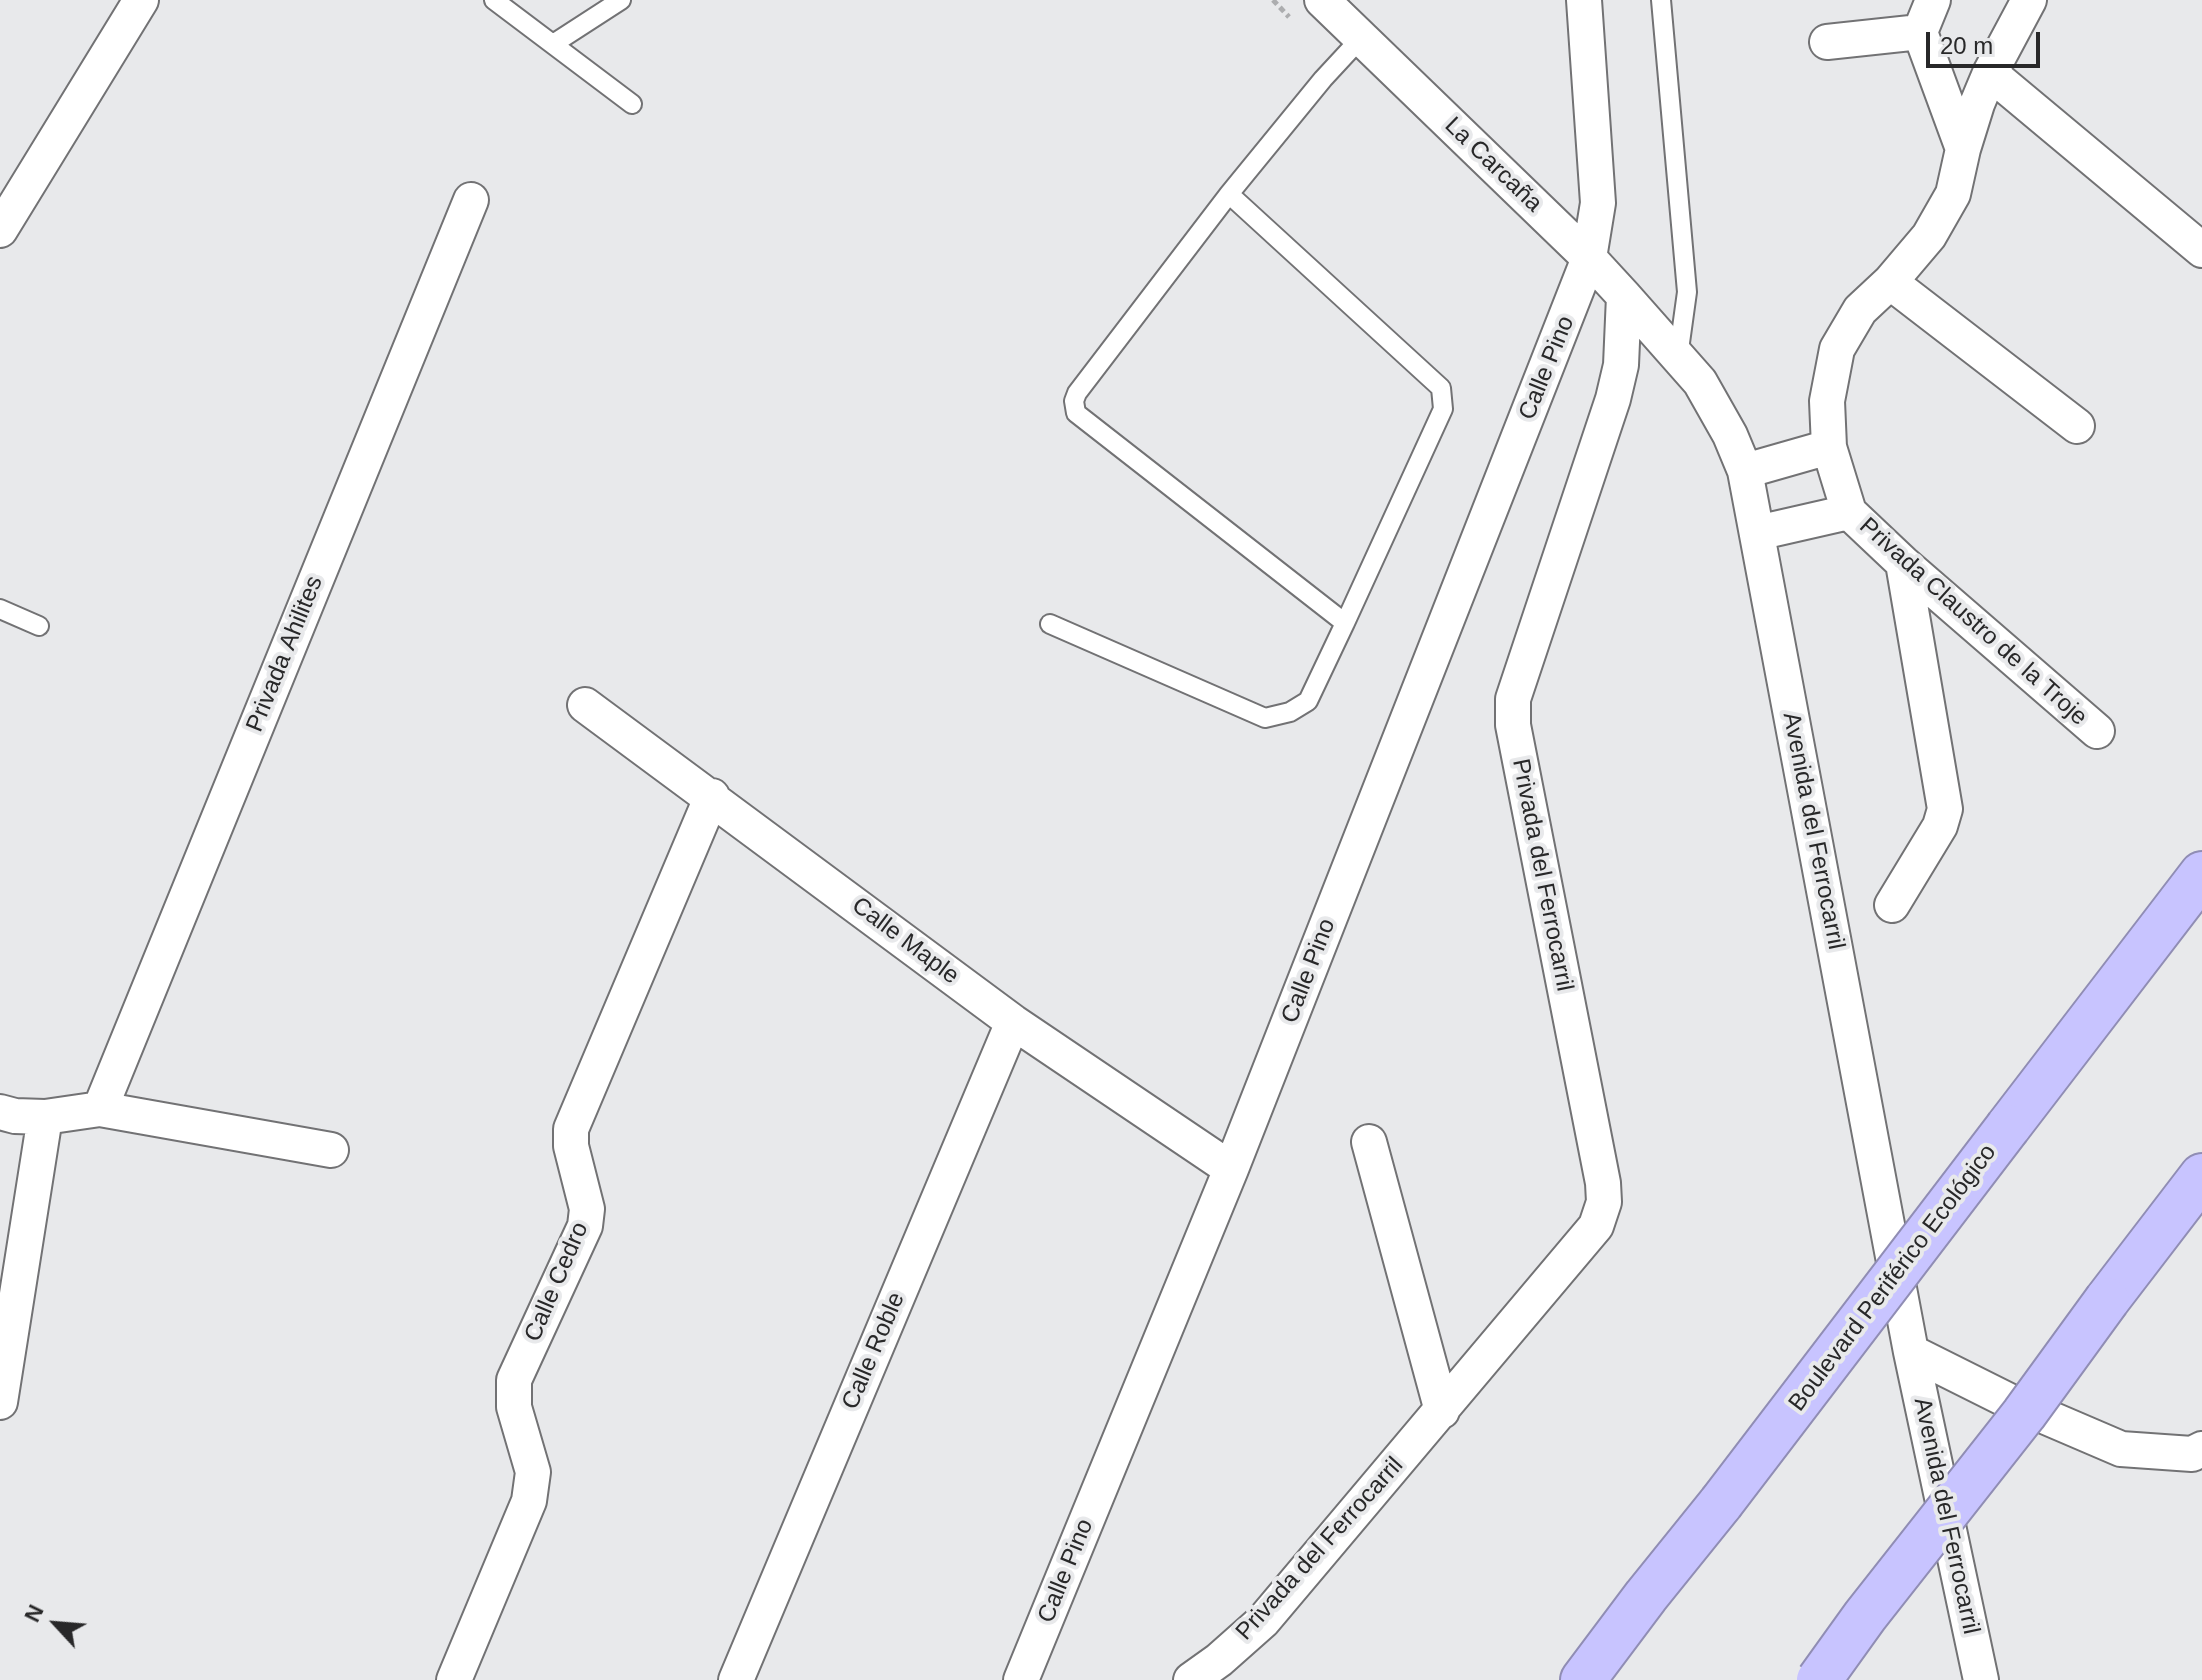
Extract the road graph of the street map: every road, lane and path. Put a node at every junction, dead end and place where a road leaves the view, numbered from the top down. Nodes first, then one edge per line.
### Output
1 (141, 0) edge
2 (494, 0) edge
3 (621, 0) edge
4 (1322, 0) edge
5 (1584, 0) edge
6 (1661, 0) edge
7 (1933, 0) edge
8 (2029, 0) edge
9 (1920, 32) junction
10 (1361, 38) junction
11 (1827, 42) dead end
12 (553, 44) junction
13 (1990, 73) junction
14 (632, 104) dead end
15 (1963, 149) junction
16 (1229, 194) junction
17 (471, 200) dead end
18 (0, 230) edge
19 (2202, 250) edge
20 (1589, 258) junction
21 (1890, 282) junction
22 (1624, 296) junction
23 (1668, 346) junction
24 (2077, 426) dead end
25 (1829, 447) junction
26 (1745, 471) junction
27 (1849, 512) junction
28 (1757, 533) junction
29 (1903, 563) junction
30 (0, 609) edge
31 (1345, 623) junction
32 (1050, 624) dead end
33 (39, 626) dead end
34 (585, 705) dead end
35 (2097, 731) dead end
36 (712, 796) junction
37 (2202, 874) edge
38 (1892, 905) dead end
39 (1013, 1022) junction
40 (100, 1109) junction
41 (0, 1112) edge
42 (45, 1117) junction
43 (1369, 1142) dead end
44 (331, 1150) dead end
45 (1231, 1169) junction
46 (2202, 1176) edge
47 (1911, 1352) junction
48 (0, 1402) edge
49 (1442, 1411) junction
50 (2202, 1449) edge
51 (1646, 1596) junction
52 (454, 1680) edge
53 (736, 1680) edge
54 (1021, 1680) edge
55 (1191, 1680) edge
56 (1558, 1680) edge
57 (1583, 1680) edge
58 (1819, 1680) edge
59 (1981, 1680) edge

1 - 18 street
2 - 12 lane
3 - 12 lane
4 - 10 street, La Carcaña
5 - 20 street
6 - 23 lane
7 - 9 street
8 - 13 street
9 - 11 street
9 - 15 street
10 - 16 lane
10 - 20 street, La Carcaña
12 - 14 lane
13 - 15 street
13 - 19 street
15 - 21 street
16 - 31 lane
16 - 31 lane
17 - 40 street, Privada Ahilites
20 - 22 street, La Carcaña
20 - 45 street, Calle Pino
21 - 24 street
21 - 25 street
22 - 23 street, La Carcaña
22 - 49 street, Privada del Ferrocarril
23 - 26 street, Avenida del Ferrocarril
25 - 26 street
25 - 27 street
26 - 28 street, Avenida del Ferrocarril
27 - 28 street
27 - 29 street, Privada Claustro de la Troje
28 - 47 street, Avenida del Ferrocarril
29 - 35 street, Privada Claustro de la Troje
29 - 38 street
30 - 33 lane
31 - 32 lane
34 - 36 street, Calle Maple
36 - 39 street, Calle Maple
36 - 52 street, Calle Cedro
37 - 51 highway, Boulevard Periférico Ecológico, bridge
39 - 45 street, Calle Maple
39 - 53 street, Calle Roble
40 - 42 street
40 - 44 street
41 - 42 street
42 - 48 street
43 - 49 street
45 - 54 street, Calle Pino
46 - 58 highway, bridge
47 - 50 street, Avenida del Ferrocarril
47 - 59 street, Avenida del Ferrocarril
49 - 55 street, Privada del Ferrocarril
51 - 56 highway
51 - 57 highway, Boulevard Periférico Ecológico

